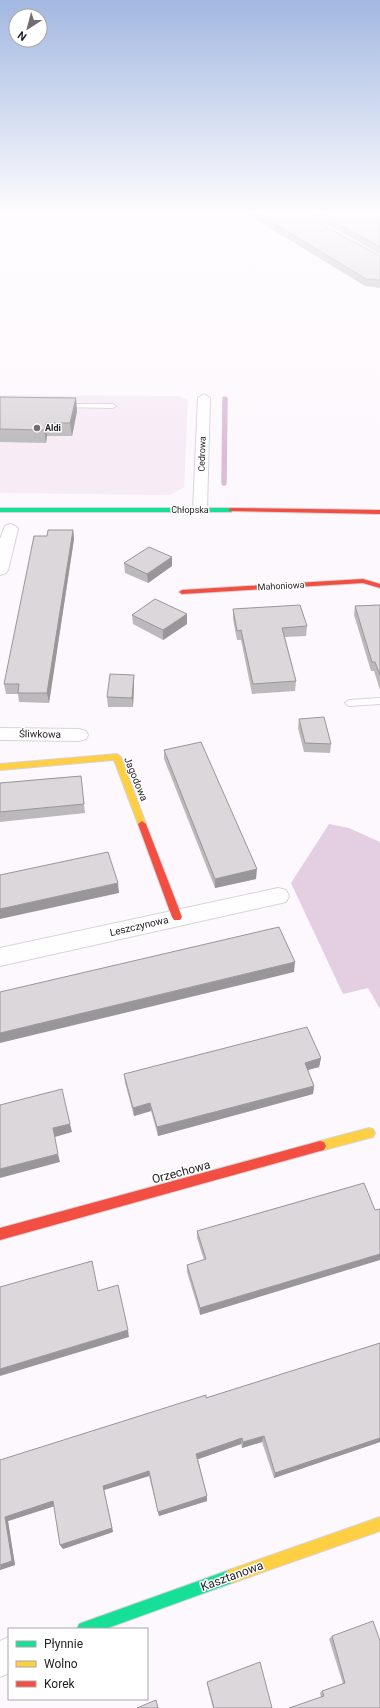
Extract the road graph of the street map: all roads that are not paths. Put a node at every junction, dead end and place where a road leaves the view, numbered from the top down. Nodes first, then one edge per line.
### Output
1 (204, 398) dead end
2 (53, 406) edge
3 (113, 406) dead end
4 (0, 510) edge
5 (200, 510) junction
6 (380, 512) edge
7 (10, 529) dead end
8 (0, 570) edge
9 (380, 586) edge
10 (182, 592) dead end
11 (380, 701) edge
12 (349, 703) dead end
13 (0, 734) edge
14 (79, 735) dead end
15 (0, 767) edge
16 (278, 896) dead end
17 (177, 917) junction
18 (0, 958) edge
19 (369, 1133) dead end
20 (0, 1234) edge
21 (380, 1524) edge
22 (87, 1628) edge

1 - 5 street, Cedrowa
2 - 3 lane
4 - 5 street, Chłopska
5 - 6 street, Chłopska
7 - 8 street
9 - 10 street, Mahoniowa
11 - 12 lane
13 - 14 street, Śliwkowa
15 - 17 street, Jagodowa
16 - 17 street, Leszczynowa
17 - 18 street, Leszczynowa
19 - 20 street, Orzechowa
21 - 22 street, Kasztanowa

